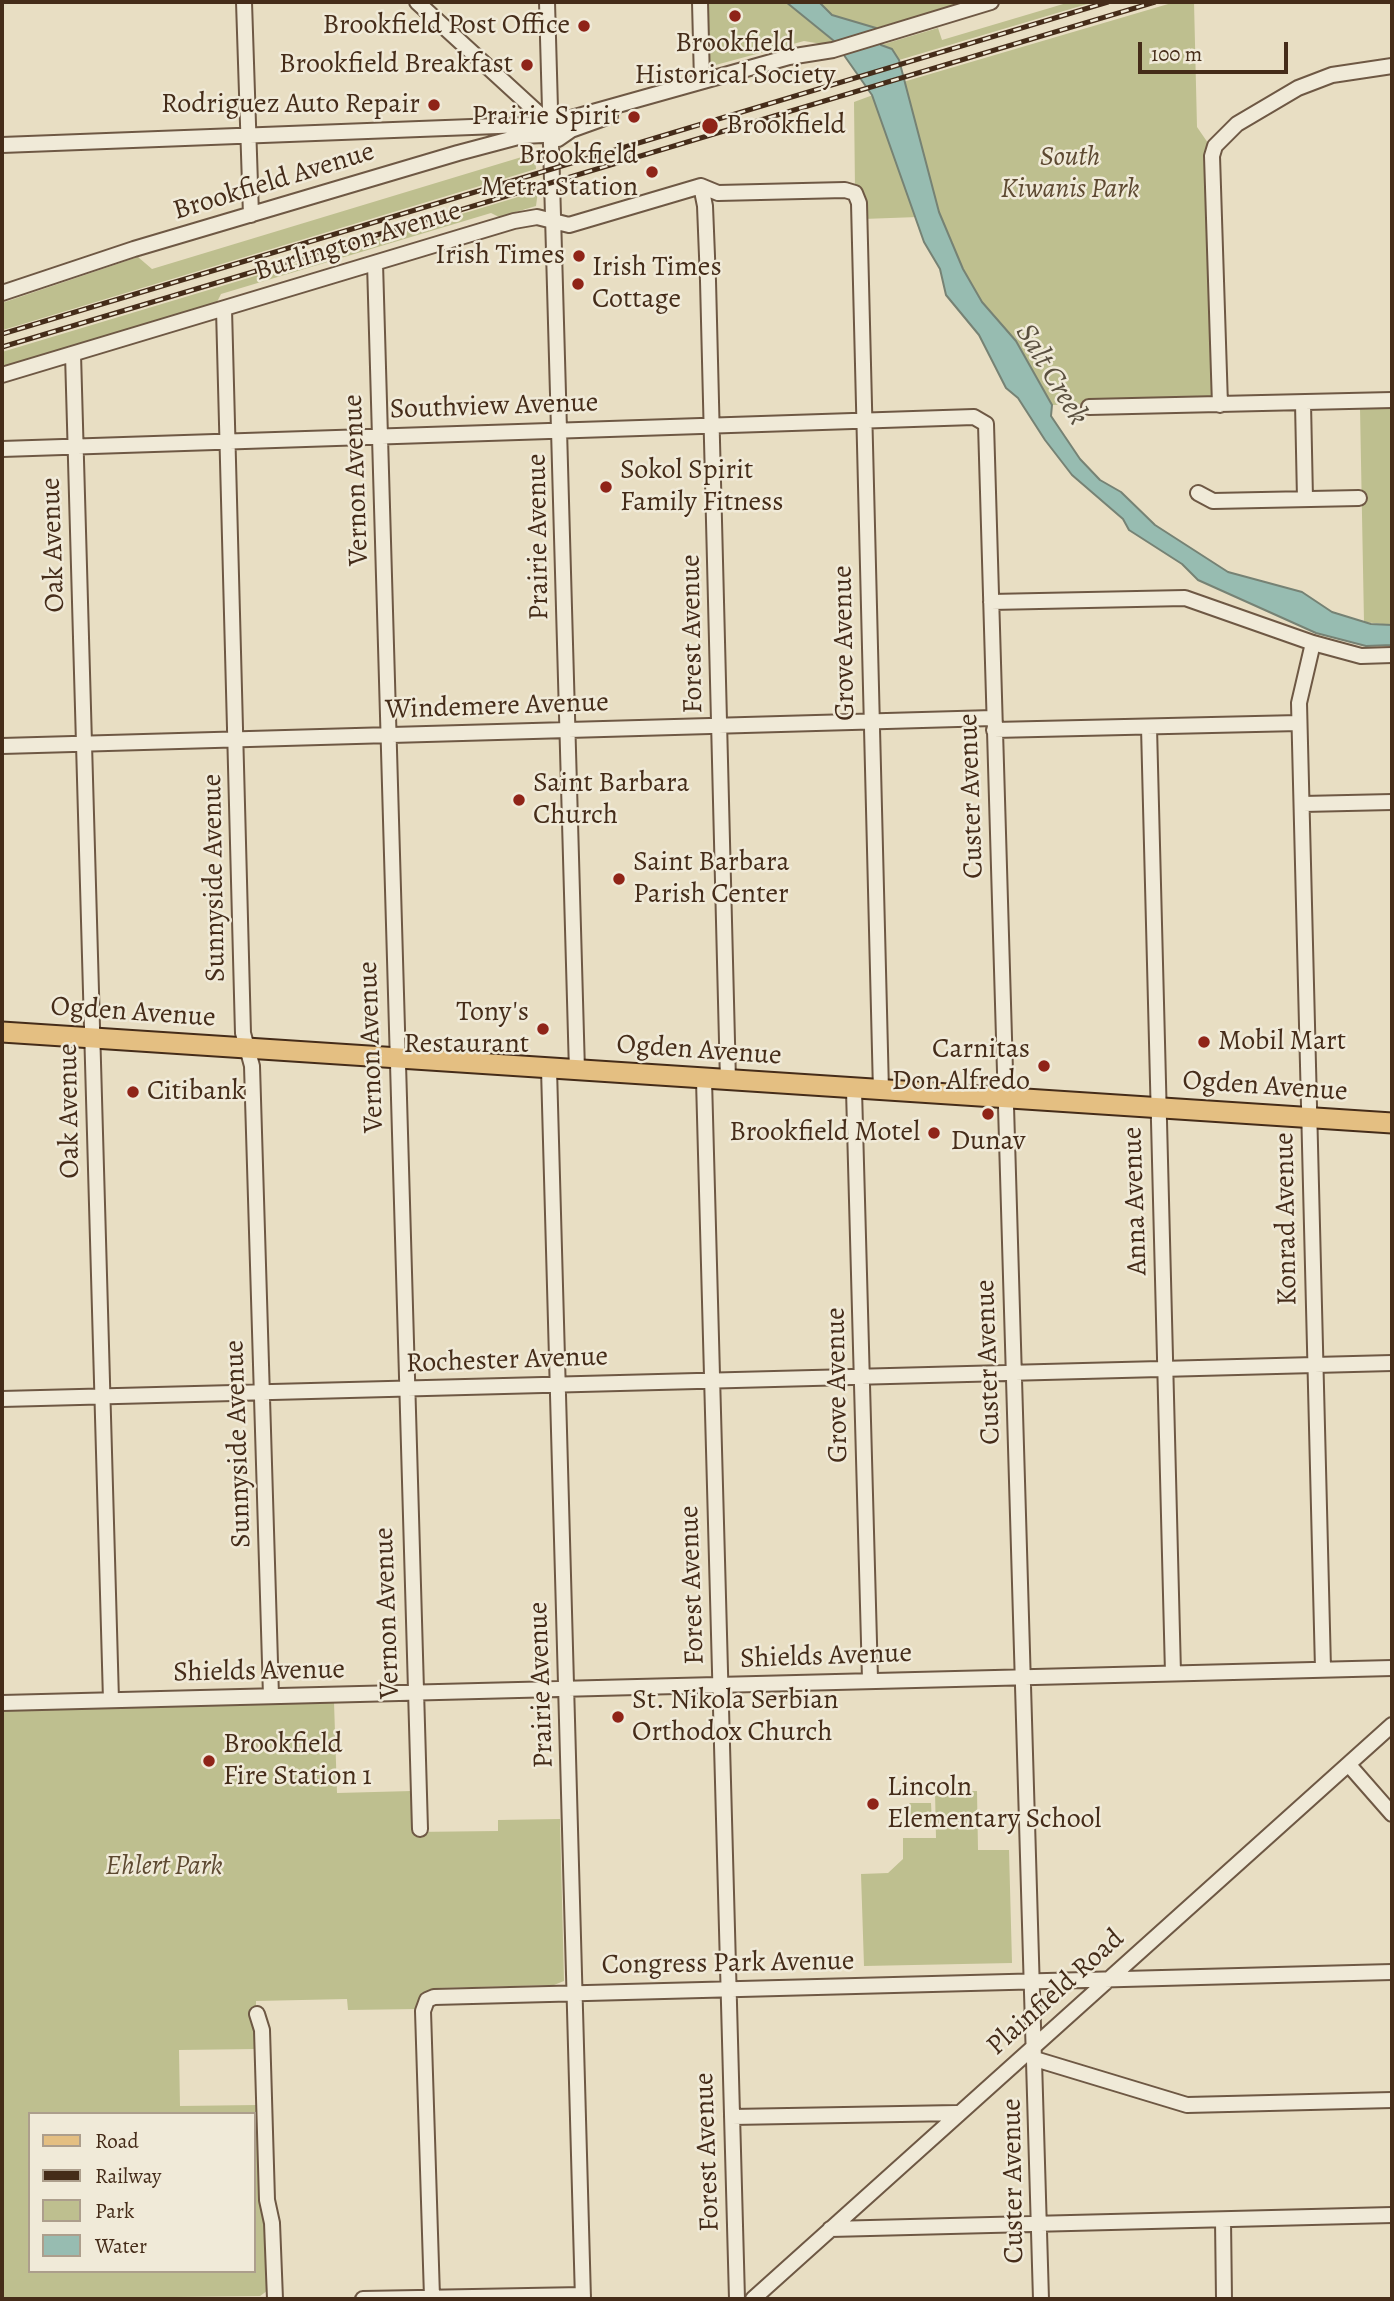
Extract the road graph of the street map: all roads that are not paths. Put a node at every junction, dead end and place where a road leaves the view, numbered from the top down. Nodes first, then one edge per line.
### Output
1 (244, 2) edge
2 (417, 2) edge
3 (547, 2) edge
4 (700, 2) edge
5 (991, 2) edge
6 (1392, 66) edge
7 (702, 81) junction
8 (554, 135) junction
9 (249, 137) junction
10 (2, 145) edge
11 (701, 186) junction
12 (855, 193) joint
13 (251, 215) junction
14 (554, 219) junction
15 (376, 263) junction
16 (2, 293) edge
17 (224, 309) junction
18 (73, 354) junction
19 (2, 375) edge
20 (1392, 400) edge
21 (1303, 403) junction
22 (1220, 405) junction
23 (1089, 407) dead end
24 (864, 420) junction
25 (712, 424) junction
26 (986, 424) joint
27 (561, 430) junction
28 (380, 436) junction
29 (229, 441) junction
30 (76, 446) junction
31 (2, 449) edge
32 (1198, 493) dead end
33 (1359, 498) dead end
34 (1306, 499) junction
35 (991, 602) junction
36 (1313, 643) junction
37 (1392, 655) edge
38 (872, 720) junction
39 (1300, 723) junction
40 (719, 724) junction
41 (994, 724) junction
42 (1149, 727) junction
43 (568, 729) junction
44 (388, 735) junction
45 (236, 739) junction
46 (84, 744) junction
47 (2, 746) edge
48 (1392, 802) edge
49 (1303, 804) junction
50 (2, 1032) edge
51 (93, 1038) junction
52 (248, 1049) junction
53 (396, 1059) junction
54 (549, 1069) junction
55 (577, 1071) junction
56 (704, 1080) junction
57 (728, 1082) junction
58 (854, 1090) junction
59 (881, 1091) junction
60 (1005, 1098) junction
61 (1158, 1108) junction
62 (1310, 1118) junction
63 (1392, 1123) edge
64 (1392, 1363) edge
65 (1315, 1366) junction
66 (1166, 1369) junction
67 (1015, 1372) junction
68 (863, 1376) junction
69 (711, 1380) junction
70 (558, 1383) junction
71 (407, 1389) junction
72 (261, 1395) junction
73 (102, 1398) junction
74 (2, 1399) edge
75 (1392, 1668) edge
76 (1323, 1669) junction
77 (1173, 1673) junction
78 (1022, 1677) junction
79 (870, 1679) junction
80 (720, 1684) junction
81 (567, 1688) junction
82 (415, 1693) junction
83 (271, 1696) junction
84 (111, 1700) junction
85 (2, 1703) edge
86 (1392, 1726) edge
87 (1349, 1766) junction
88 (1392, 1814) edge
89 (420, 1829) dead end
90 (1392, 1972) edge
91 (1109, 1979) junction
92 (1031, 1980) junction
93 (728, 1989) junction
94 (575, 1992) junction
95 (257, 2014) dead end
96 (1035, 2053) junction
97 (1392, 2100) edge
98 (957, 2113) junction
99 (732, 2117) junction
100 (1392, 2215) edge
101 (1223, 2220) junction
102 (1040, 2225) junction
103 (830, 2229) junction
104 (432, 2297) junction
105 (583, 2297) edge
106 (275, 2299) edge
107 (363, 2299) edge
108 (737, 2299) edge
109 (753, 2299) edge
110 (1041, 2299) edge
111 (1224, 2299) edge

1 - 9 street
2 - 8 street
3 - 8 street, Prairie Avenue
4 - 7 street
5 - 7 street, Brookfield Avenue
6 - 22 street
7 - 8 street, Brookfield Avenue
8 - 9 street
8 - 13 street, Brookfield Avenue
8 - 14 street, Prairie Avenue
9 - 10 street
9 - 13 street
11 - 12 street, Burlington Avenue
11 - 14 street, Burlington Avenue
11 - 25 street, Forest Avenue
12 - 24 street, Grove Avenue
13 - 16 street, Brookfield Avenue
14 - 15 street, Burlington Avenue
14 - 27 street, Prairie Avenue
15 - 17 street, Burlington Avenue
15 - 28 street, Vernon Avenue
17 - 18 street, Burlington Avenue
17 - 29 street, Sunnyside Avenue
18 - 19 street, Burlington Avenue
18 - 30 street, Oak Avenue
20 - 21 street
21 - 22 street
21 - 34 street
22 - 23 street
24 - 25 street, Southview Avenue
24 - 26 street, Southview Avenue
24 - 38 street, Grove Avenue
25 - 27 street, Southview Avenue
25 - 40 street, Forest Avenue
26 - 35 street, Custer Avenue
27 - 28 street, Southview Avenue
27 - 43 street, Prairie Avenue
28 - 29 street, Southview Avenue
28 - 44 street, Vernon Avenue
29 - 30 street, Southview Avenue
29 - 45 street, Sunnyside Avenue
30 - 31 street, Southview Avenue
30 - 46 street, Oak Avenue
32 - 34 street
33 - 34 street
35 - 36 street
35 - 41 street, Custer Avenue
36 - 37 street
36 - 39 street, Konrad Avenue
38 - 40 street, Windemere Avenue
38 - 41 street, Windemere Avenue
38 - 59 street, Grove Avenue
39 - 42 street, Windemere Avenue
39 - 49 street, Konrad Avenue
40 - 43 street, Windemere Avenue
40 - 57 street, Forest Avenue
41 - 42 street, Windemere Avenue
41 - 60 street, Custer Avenue
42 - 61 street, Anna Avenue
43 - 44 street, Windemere Avenue
43 - 55 street, Prairie Avenue
44 - 45 street, Windemere Avenue
44 - 53 street, Vernon Avenue
45 - 46 street, Windemere Avenue
45 - 52 street, Sunnyside Avenue
46 - 47 street, Windemere Avenue
46 - 51 street, Oak Avenue
48 - 49 street
49 - 62 street, Konrad Avenue
50 - 51 main road, Ogden Avenue
51 - 52 main road, Ogden Avenue
51 - 73 street, Oak Avenue
52 - 53 main road, Ogden Avenue
52 - 72 street, Sunnyside Avenue
53 - 54 main road, Ogden Avenue
53 - 71 street, Vernon Avenue
54 - 55 main road, Ogden Avenue
54 - 70 street, Prairie Avenue
55 - 56 main road, Ogden Avenue
56 - 57 main road, Ogden Avenue
56 - 69 street, Forest Avenue
57 - 58 main road, Ogden Avenue
58 - 59 main road, Ogden Avenue
58 - 68 street, Grove Avenue
59 - 60 main road, Ogden Avenue
60 - 61 main road, Ogden Avenue
60 - 67 street, Custer Avenue
61 - 62 main road, Ogden Avenue
61 - 66 street, Anna Avenue
62 - 63 main road, Ogden Avenue
62 - 65 street, Konrad Avenue
64 - 65 street, Rochester Avenue
65 - 66 street, Rochester Avenue
65 - 76 street, Konrad Avenue
66 - 67 street, Rochester Avenue
66 - 77 street, Anna Avenue
67 - 68 street, Rochester Avenue
67 - 78 street, Custer Avenue
68 - 69 street, Rochester Avenue
68 - 79 street, Grove Avenue
69 - 70 street, Rochester Avenue
69 - 80 street, Forest Avenue
70 - 71 street, Rochester Avenue
70 - 81 street, Prairie Avenue
71 - 72 street, Rochester Avenue
71 - 82 street, Vernon Avenue
72 - 73 street, Rochester Avenue
72 - 83 street, Sunnyside Avenue
73 - 74 street, Rochester Avenue
73 - 84 street, Oak Avenue
75 - 76 street, Shields Avenue
76 - 77 street, Shields Avenue
77 - 78 street, Shields Avenue
78 - 79 street, Shields Avenue
78 - 92 street, Custer Avenue
79 - 80 street, Shields Avenue
80 - 81 street, Shields Avenue
80 - 93 street, Forest Avenue
81 - 82 street, Shields Avenue
81 - 94 street, Prairie Avenue
82 - 83 street, Shields Avenue
82 - 89 street, Vernon Avenue
83 - 84 street, Shields Avenue
84 - 85 street, Shields Avenue
86 - 87 street, Plainfield Road
87 - 88 street
87 - 91 street, Plainfield Road
90 - 91 street, Congress Park Avenue
91 - 92 street, Congress Park Avenue
91 - 96 street, Plainfield Road
92 - 93 street, Congress Park Avenue
92 - 96 street, Custer Avenue
93 - 94 street, Congress Park Avenue
93 - 99 street, Forest Avenue
94 - 104 street, Congress Park Avenue
94 - 105 street, Prairie Avenue
95 - 106 street
96 - 97 street
96 - 98 street, Plainfield Road
96 - 102 street, Custer Avenue
98 - 99 street
98 - 103 street, Plainfield Road
99 - 108 street, Forest Avenue
100 - 101 street
101 - 102 street
101 - 111 street
102 - 103 street
102 - 110 street, Custer Avenue
103 - 109 street, Plainfield Road
104 - 105 street
104 - 107 street

